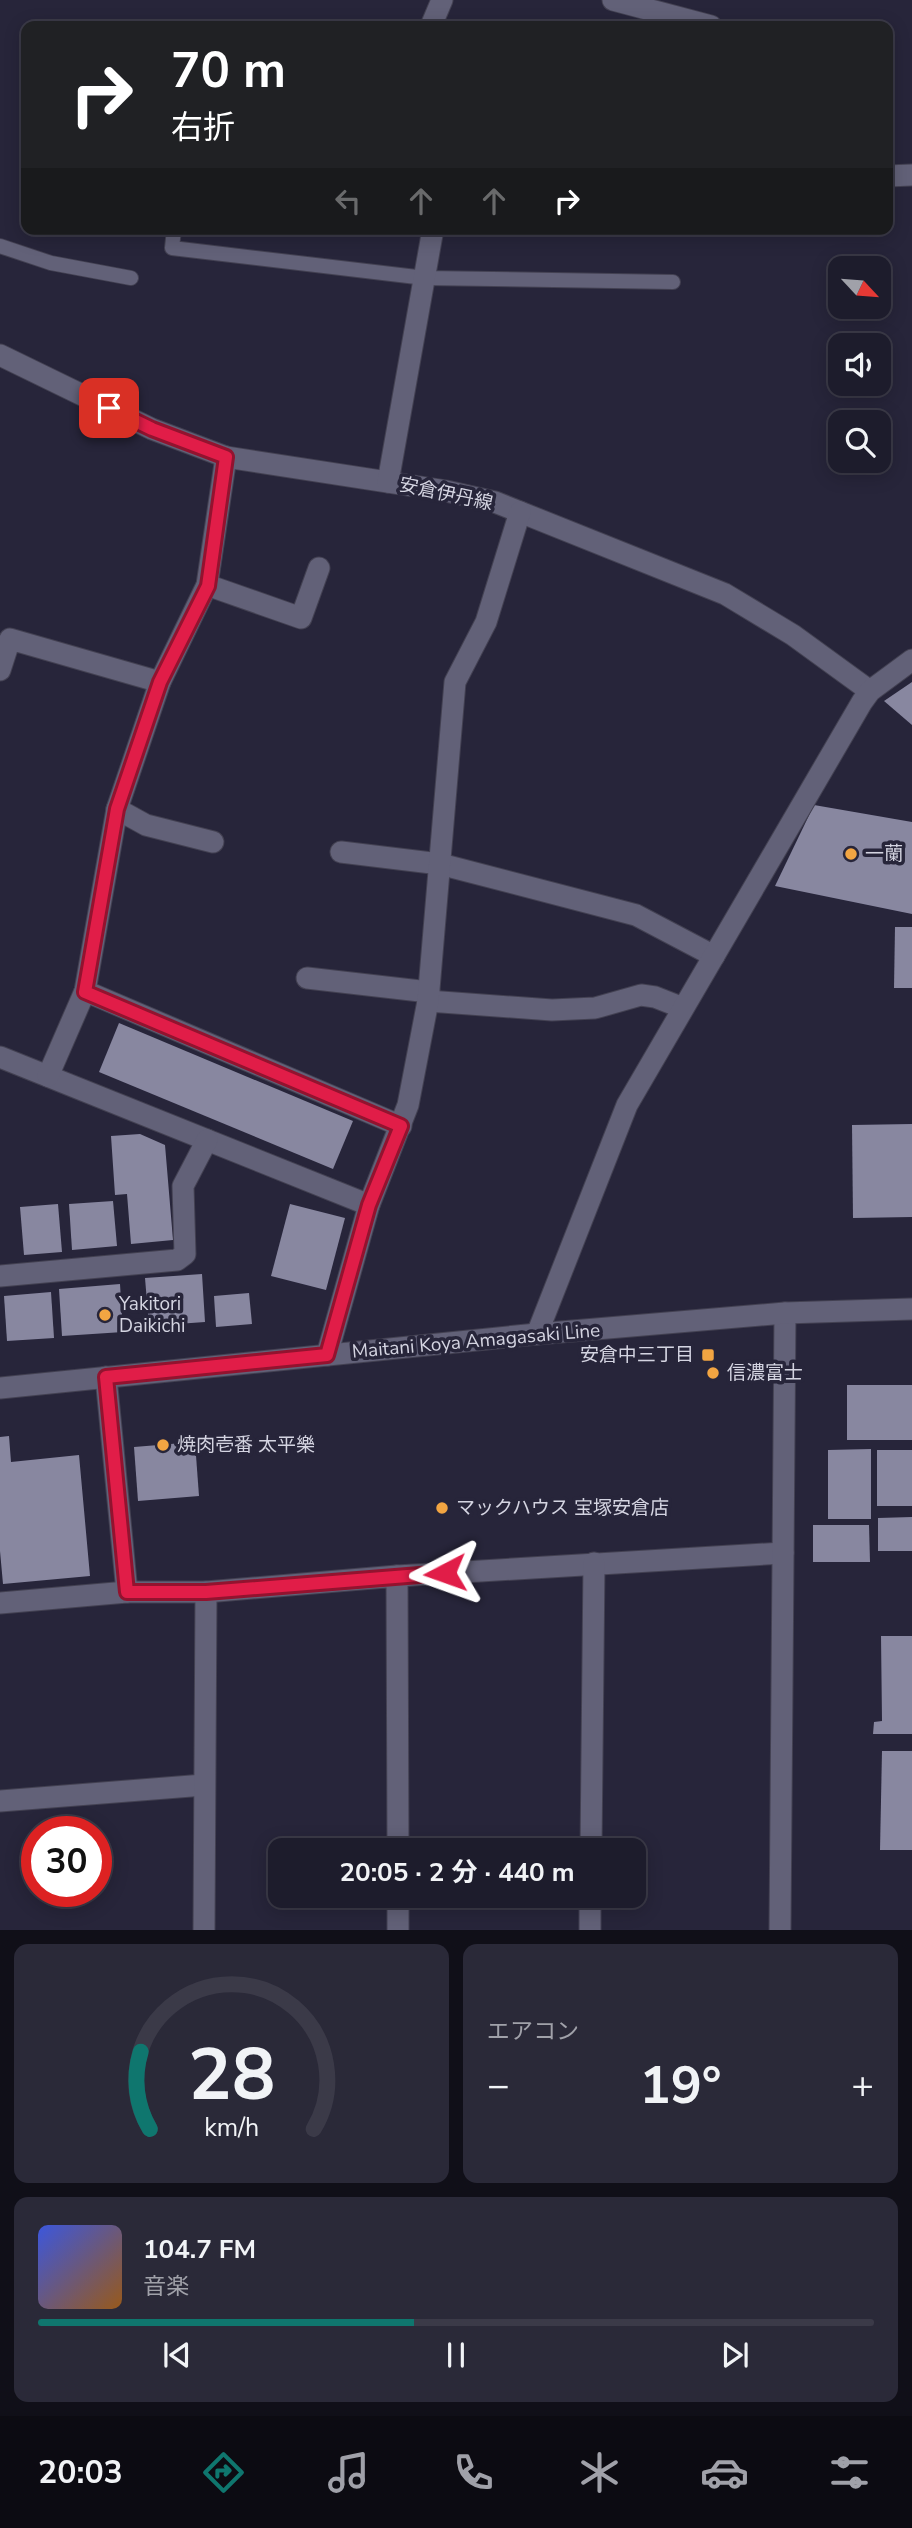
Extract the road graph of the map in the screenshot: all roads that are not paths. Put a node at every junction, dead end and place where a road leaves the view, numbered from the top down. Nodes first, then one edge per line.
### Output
1 (442, 0) edge
2 (613, 0) edge
3 (433, 21) edge
4 (691, 21) edge
5 (912, 175) edge
6 (893, 176) edge
7 (173, 235) edge
8 (432, 235) edge
9 (0, 246) edge
10 (131, 278) dead end
11 (425, 278) junction
12 (673, 282) dead end
13 (0, 355) edge
14 (226, 457) junction
15 (388, 481) junction
16 (520, 512) junction
17 (319, 568) dead end
18 (208, 586) junction
19 (912, 660) edge
20 (0, 670) edge
21 (160, 682) junction
22 (870, 691) junction
23 (117, 809) junction
24 (214, 842) dead end
25 (341, 852) dead end
26 (440, 864) junction
27 (713, 956) junction
28 (307, 978) dead end
29 (85, 992) junction
30 (429, 997) junction
31 (683, 1008) junction
32 (0, 1057) edge
33 (48, 1076) junction
34 (401, 1126) junction
35 (207, 1140) junction
36 (369, 1205) junction
37 (0, 1276) edge
38 (912, 1309) edge
39 (785, 1313) junction
40 (537, 1334) junction
41 (327, 1355) junction
42 (106, 1377) junction
43 (0, 1388) edge
44 (783, 1553) junction
45 (594, 1563) junction
46 (397, 1576) junction
47 (127, 1592) junction
48 (206, 1592) junction
49 (0, 1603) edge
50 (204, 1785) junction
51 (0, 1801) edge
52 (398, 1838) edge
53 (591, 1838) edge
54 (398, 1908) edge
55 (590, 1908) edge
56 (204, 1930) edge
57 (398, 1930) edge
58 (590, 1930) edge
59 (780, 1930) edge

1 - 3 street
2 - 4 street
5 - 6 street
7 - 11 lane
8 - 11 street
9 - 10 lane
11 - 12 lane
11 - 15 street
13 - 14 street, 安倉伊丹線
14 - 15 street, 安倉伊丹線
14 - 18 street
15 - 16 street, 安倉伊丹線
16 - 22 street, 安倉伊丹線
16 - 26 street
17 - 18 street
18 - 21 street
19 - 22 street
20 - 21 street
21 - 23 street
22 - 27 street
23 - 24 street
23 - 29 street
25 - 26 street
26 - 27 street
26 - 30 street
27 - 31 street
28 - 30 street
29 - 33 street
29 - 34 street
30 - 31 street
30 - 34 street
31 - 40 street
32 - 33 street
33 - 35 street
34 - 36 street
35 - 36 street
35 - 37 street
36 - 41 street
38 - 39 street, Maitani Koya Amagasaki Line
39 - 40 street, Maitani Koya Amagasaki Line
39 - 44 street
40 - 41 street, Maitani Koya Amagasaki Line
41 - 42 street, Maitani Koya Amagasaki Line
42 - 43 street, Maitani Koya Amagasaki Line
42 - 47 street
44 - 45 street
44 - 59 street
45 - 46 street
45 - 53 street
46 - 48 street
46 - 52 street
47 - 48 street
47 - 49 street
48 - 50 street
50 - 51 street
50 - 56 street
54 - 57 street
55 - 58 street

